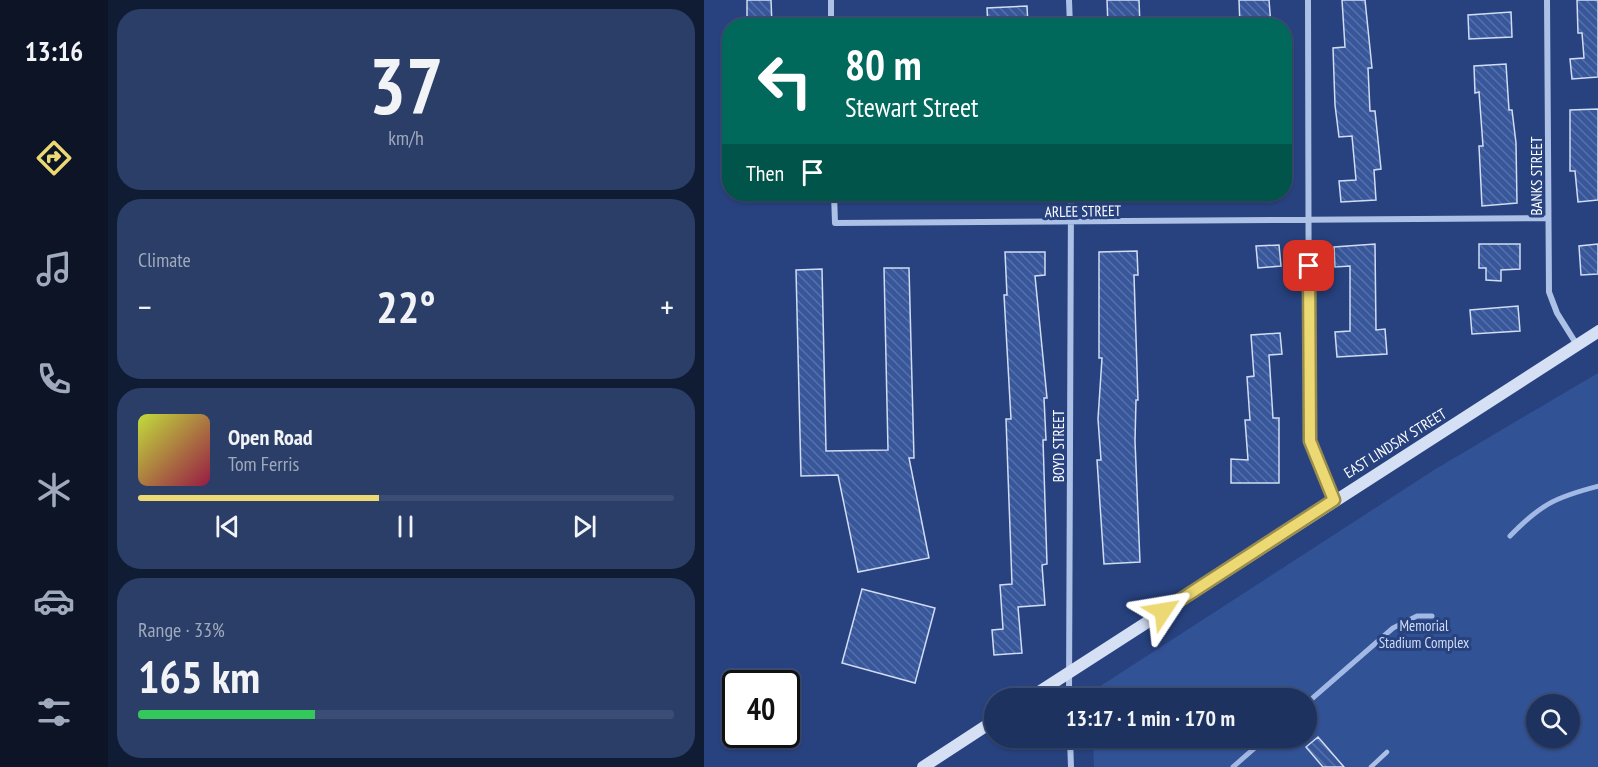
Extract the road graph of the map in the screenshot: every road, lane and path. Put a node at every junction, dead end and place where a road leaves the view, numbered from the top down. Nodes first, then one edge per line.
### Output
1 (831, 0) edge
2 (1069, 0) edge
3 (1308, 0) edge
4 (1547, 0) edge
5 (831, 18) edge
6 (1070, 18) edge
7 (834, 201) edge
8 (1071, 201) edge
9 (1548, 218) junction
10 (1309, 220) junction
11 (1071, 223) junction
12 (1598, 332) edge
13 (1577, 345) junction
14 (1334, 500) junction
15 (1068, 673) junction
16 (1045, 688) edge
17 (1069, 688) edge
18 (984, 727) edge
19 (1070, 748) edge
20 (1388, 752) dead end
21 (923, 767) edge
22 (1071, 767) edge
23 (1372, 767) edge

1 - 5 street
2 - 6 street
3 - 10 street
4 - 9 street, BANKS STREET
7 - 11 street, ARLEE STREET
8 - 11 street, BOYD STREET
9 - 10 street, ARLEE STREET
9 - 13 street, BANKS STREET
10 - 11 street, ARLEE STREET
10 - 14 street
11 - 15 street, BOYD STREET
12 - 13 street, EAST LINDSAY STREET
13 - 14 street, EAST LINDSAY STREET
14 - 15 street, EAST LINDSAY STREET
15 - 16 street, EAST LINDSAY STREET
15 - 17 street, BOYD STREET
18 - 21 street
19 - 22 street
20 - 23 lane

